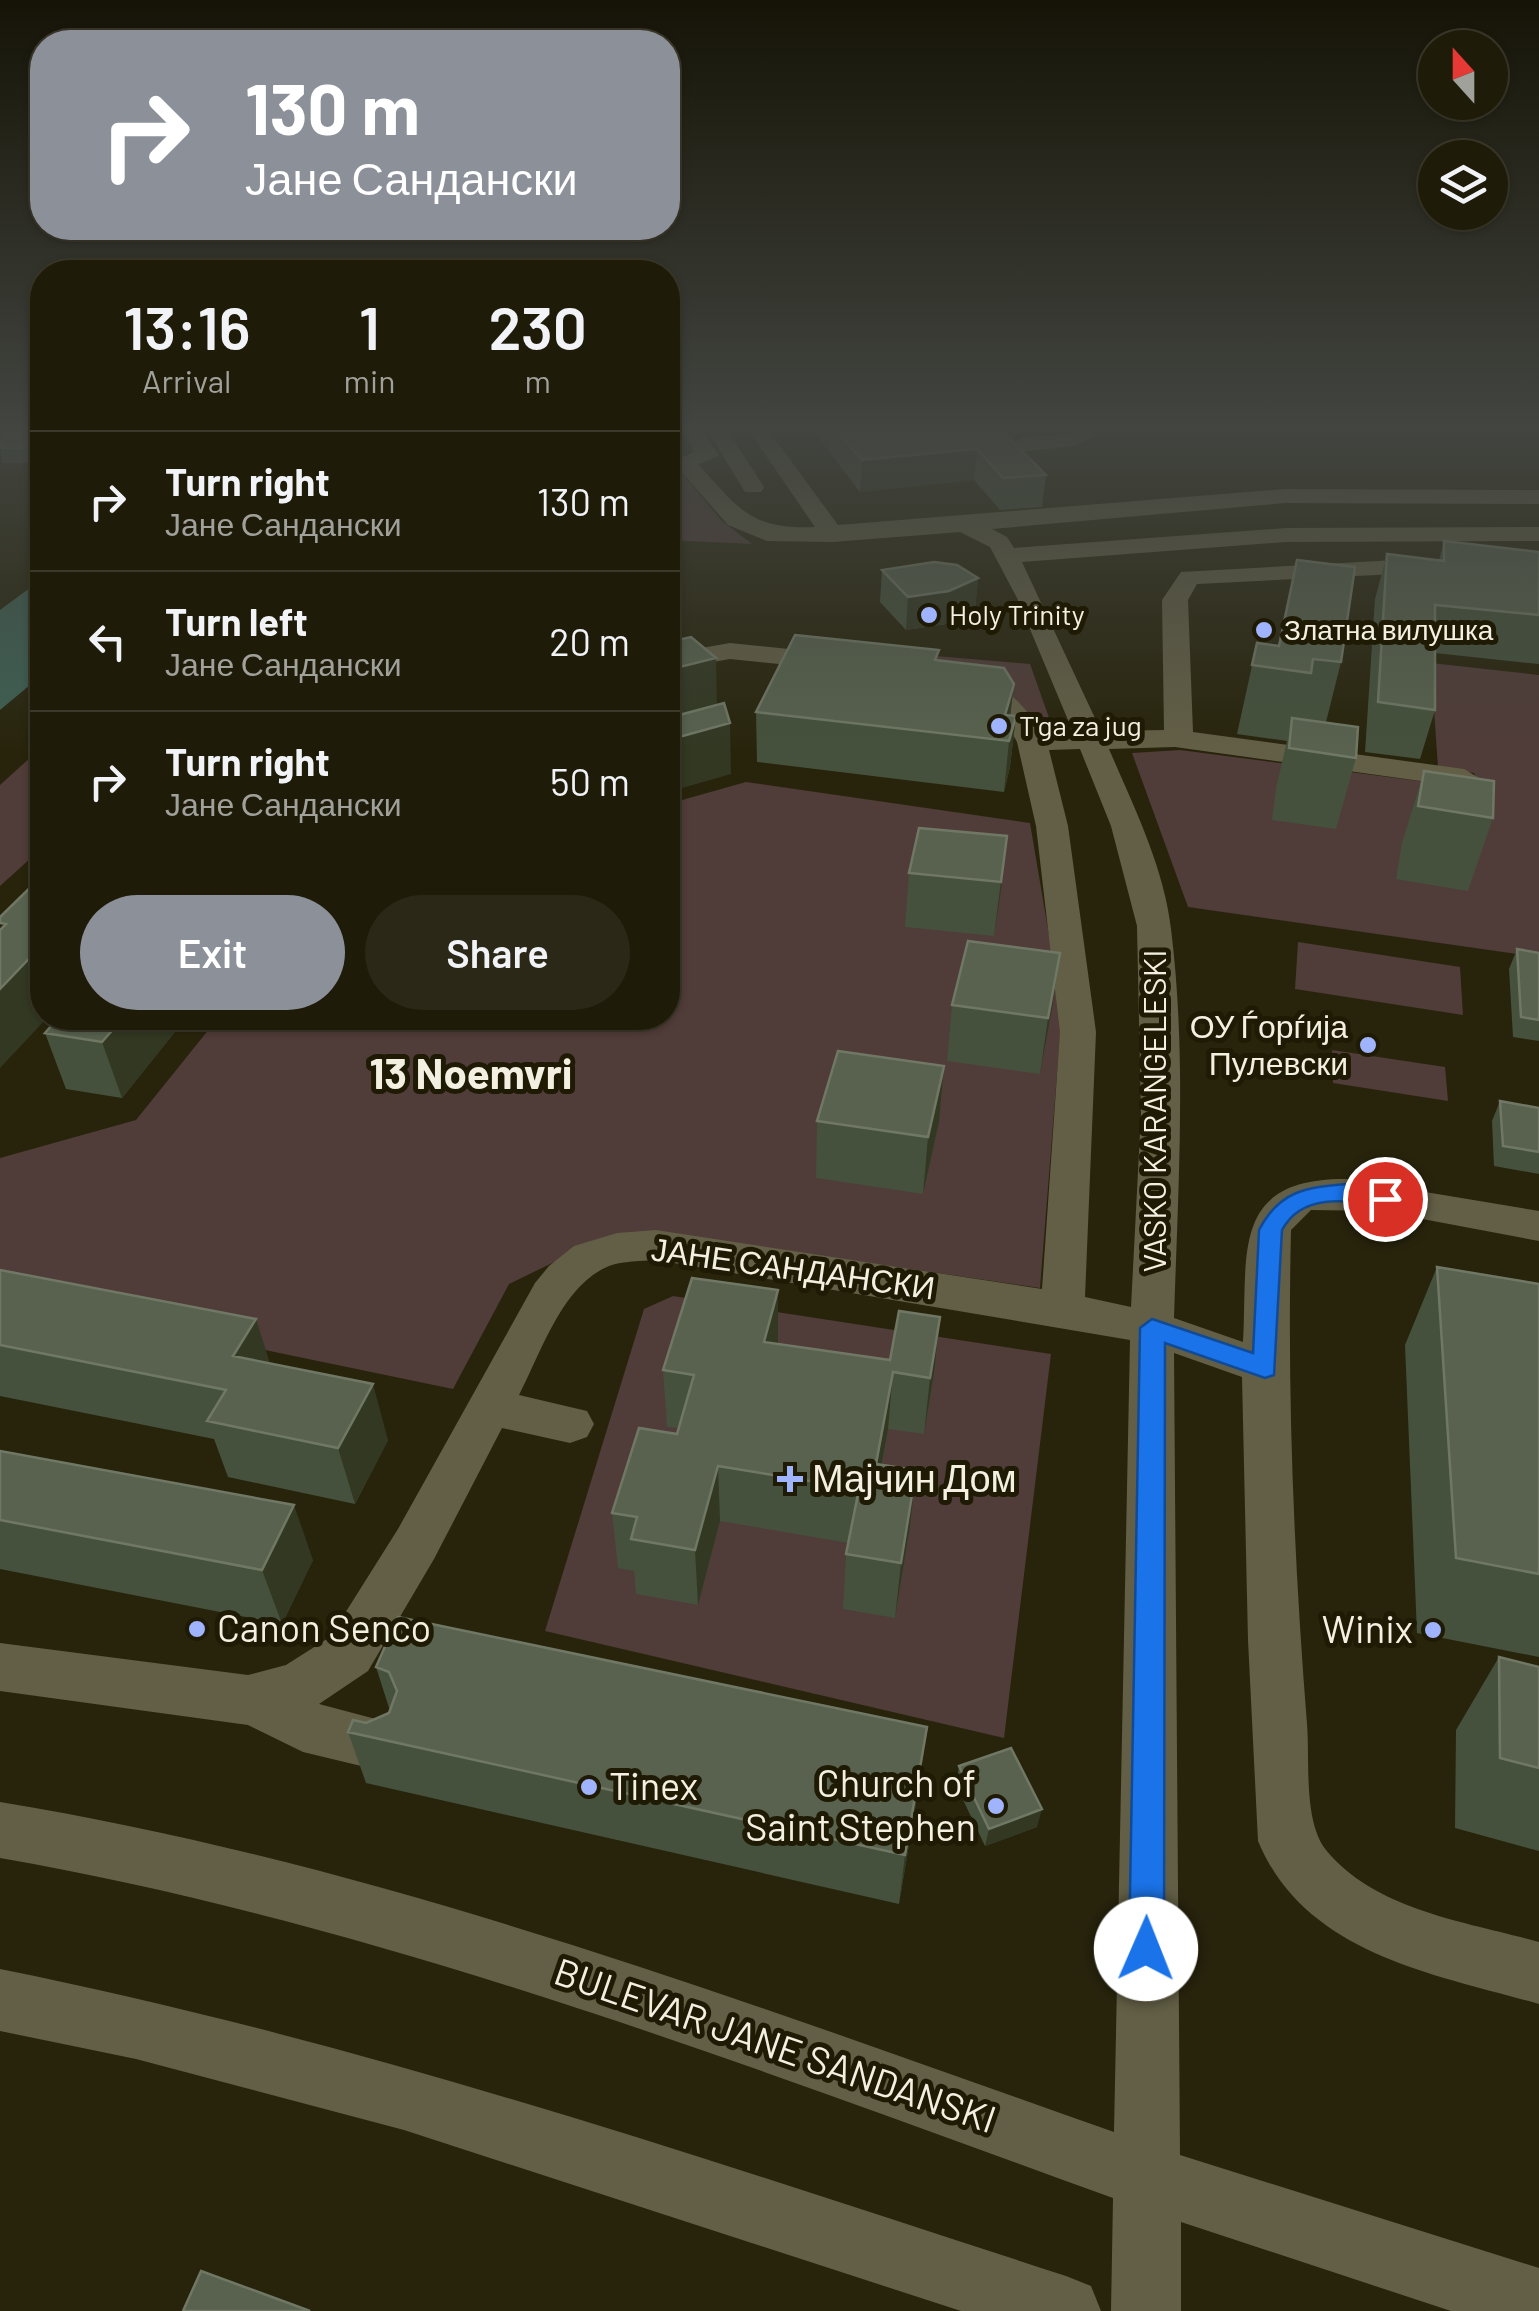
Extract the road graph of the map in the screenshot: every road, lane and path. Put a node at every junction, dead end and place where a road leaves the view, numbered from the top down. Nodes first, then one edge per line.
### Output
1 (994, 536) edge
2 (1014, 536) edge
3 (1059, 536) edge
4 (1290, 536) edge
5 (1005, 540) junction
6 (1140, 544) junction
7 (1539, 568) edge
8 (1030, 598) junction
9 (680, 660) edge
10 (860, 664) edge
11 (932, 675) edge
12 (1178, 739) junction
13 (1032, 742) junction
14 (1094, 743) junction
15 (1464, 778) edge
16 (1539, 1226) edge
17 (1063, 1309) junction
18 (1152, 1328) junction
19 (1265, 1368) junction
20 (490, 1407) junction
21 (570, 1424) dead end
22 (0, 1667) edge
23 (252, 1699) junction
24 (382, 1745) edge
25 (0, 1830) edge
26 (1539, 1973) edge
27 (0, 2000) edge
28 (1144, 2173) junction
29 (1539, 2303) edge
30 (1066, 2311) edge
31 (1146, 2311) edge

1 - 5 street
2 - 5 street
3 - 5 street
4 - 6 street
5 - 6 street
5 - 8 street, VASKO KARANGELESKI
6 - 8 street
7 - 12 street
8 - 14 street, VASKO KARANGELESKI
9 - 10 street
11 - 13 street
12 - 14 street
12 - 15 street
13 - 14 street
13 - 17 street
14 - 18 street, VASKO KARANGELESKI
16 - 19 street
17 - 18 street, ЈАНЕ САНДАНСКИ
17 - 20 street, ЈАНЕ САНДАНСКИ
18 - 19 street, ЈАНЕ САНДАНСКИ
18 - 28 street, VASKO KARANGELESKI
19 - 26 street
20 - 21 street
20 - 23 street, ЈАНЕ САНДАНСКИ
22 - 23 street
23 - 24 street
25 - 28 street, BULEVAR JANE SANDANSKI
27 - 30 street
28 - 29 street, BULEVAR JANE SANDANSKI
28 - 31 street, VASKO KARANGELESKI

